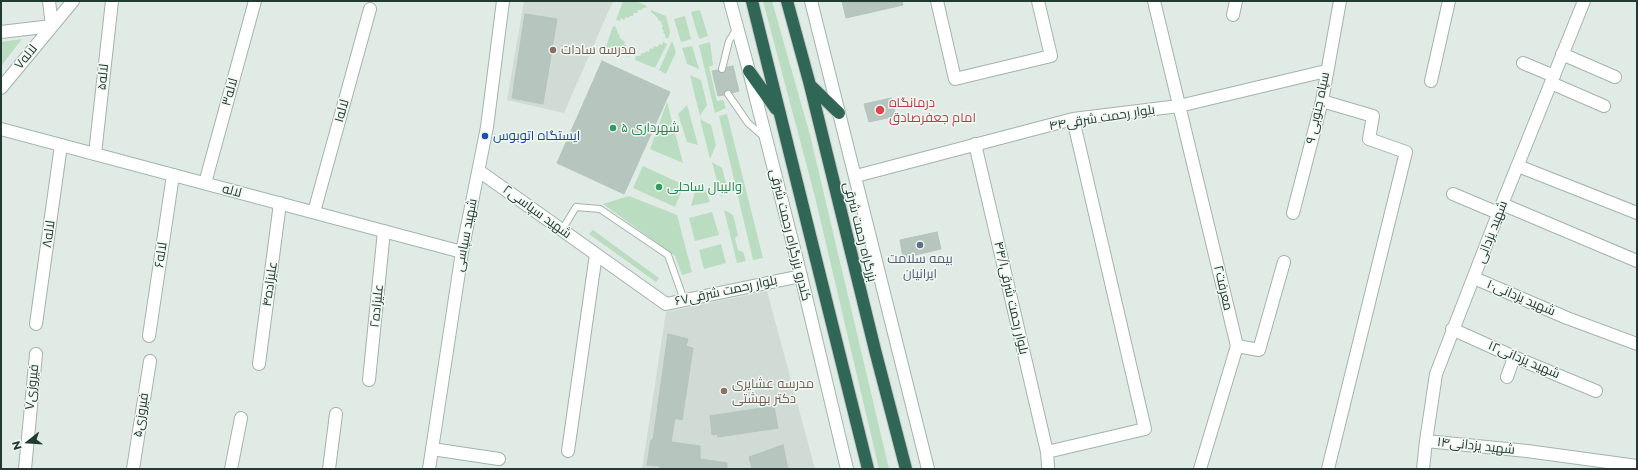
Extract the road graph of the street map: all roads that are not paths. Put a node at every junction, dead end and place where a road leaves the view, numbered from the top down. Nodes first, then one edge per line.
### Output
1 (49, 1) edge
2 (73, 1) edge
3 (112, 1) edge
4 (255, 1) edge
5 (503, 1) edge
6 (730, 1) edge
7 (752, 1) edge
8 (787, 1) edge
9 (812, 1) edge
10 (937, 1) edge
11 (1038, 1) edge
12 (1154, 1) edge
13 (1236, 1) edge
14 (1340, 1) edge
15 (1449, 1) edge
16 (1584, 1) edge
17 (370, 9) dead end
18 (1233, 15) dead end
19 (52, 26) junction
20 (737, 26) junction
21 (1, 32) edge
22 (1562, 54) junction
23 (1523, 63) dead end
24 (722, 69) dead end
25 (750, 71) junction
26 (1326, 71) junction
27 (1615, 77) dead end
28 (1552, 80) junction
29 (1431, 81) dead end
30 (810, 85) junction
31 (1, 88) edge
32 (728, 94) dead end
33 (1322, 101) junction
34 (1179, 106) junction
35 (1604, 106) dead end
36 (839, 113) junction
37 (780, 115) junction
38 (1073, 120) junction
39 (1, 129) edge
40 (766, 139) junction
41 (975, 144) junction
42 (61, 145) junction
43 (95, 154) junction
44 (1518, 166) junction
45 (479, 170) junction
46 (173, 175) junction
47 (856, 176) junction
48 (205, 183) junction
49 (1453, 194) dead end
50 (280, 204) junction
51 (1500, 209) junction
52 (314, 212) junction
53 (1293, 213) dead end
54 (1637, 213) edge
55 (562, 230) junction
56 (384, 231) junction
57 (462, 252) junction
58 (596, 254) junction
59 (1637, 261) edge
60 (1284, 262) dead end
61 (801, 276) junction
62 (1474, 278) junction
63 (684, 300) junction
64 (36, 324) dead end
65 (1452, 329) junction
66 (149, 336) dead end
67 (1637, 344) edge
68 (1237, 346) junction
69 (36, 354) dead end
70 (1514, 357) junction
71 (150, 361) dead end
72 (259, 364) dead end
73 (1507, 377) dead end
74 (369, 380) dead end
75 (1596, 391) dead end
76 (336, 414) dead end
77 (241, 418) dead end
78 (1426, 441) junction
79 (432, 449) junction
80 (568, 451) dead end
81 (1047, 452) junction
82 (499, 459) dead end
83 (1048, 466) dead end
84 (1637, 466) edge
85 (24, 469) edge
86 (133, 469) edge
87 (231, 469) edge
88 (329, 469) edge
89 (429, 469) edge
90 (847, 469) edge
91 (868, 469) edge
92 (906, 469) edge
93 (928, 469) edge
94 (1200, 469) edge
95 (1328, 469) edge
96 (1423, 469) edge

1 - 19 street
2 - 19 street, لاله۷
3 - 43 street, لاله۵
4 - 48 street, ۳لاله
5 - 45 street, شهید سپاسی
6 - 20 street, کندرو بزرگراه رحمت شرقی
7 - 37 highway
8 - 30 highway, بزرگراه رحمت شرقی
9 - 36 street
10 - 11 street
12 - 34 street, معرفت۲
13 - 18 street
14 - 26 street, ۹ سپاه جنوبی
15 - 29 street
16 - 22 street, شهید یزدانی
17 - 52 street, ۱لاله
19 - 21 street
19 - 31 street, لاله۷
20 - 24 lane
20 - 25 street, کندرو بزرگراه رحمت شرقی
22 - 27 street
22 - 28 street, شهید یزدانی
23 - 28 street
25 - 37 highway
25 - 40 street, کندرو بزرگراه رحمت شرقی
26 - 33 street, ۹ سپاه جنوبی
26 - 34 street, ۴۴بلوار رحمت شرقی
28 - 35 street
28 - 44 street, شهید یزدانی
30 - 36 highway
30 - 92 highway, بزرگراه رحمت شرقی
32 - 40 lane
33 - 53 street, ۹ سپاه جنوبی
33 - 95 street
34 - 38 street, ۴۴بلوار رحمت شرقی
34 - 68 street, معرفت۲
36 - 47 street
37 - 91 highway
38 - 41 street, ۴۴بلوار رحمت شرقی
38 - 81 street
39 - 42 street, لاله
40 - 61 street, کندرو بزرگراه رحمت شرقی
41 - 47 street, ۴۴بلوار رحمت شرقی
41 - 81 street, بلوار رحمت شرقی۴۴/۱
42 - 43 street, لاله
42 - 64 street, لاله۸
43 - 46 street, لاله
44 - 51 street, شهید یزدانی
44 - 54 street
45 - 55 street, شهید سپاسی۲
45 - 57 street, شهید سپاسی
46 - 48 street, لاله
46 - 66 street, ۶لاله
47 - 93 street
48 - 50 street, لاله
49 - 51 street
50 - 52 street, لاله
50 - 72 street, علیزاده۴
51 - 59 street
51 - 62 street, شهید یزدانی
52 - 56 street, لاله
55 - 58 street, شهید سپاسی۲
55 - 63 lane
56 - 57 street, لاله
56 - 74 street, علیزاده۲
57 - 79 street, شهید سپاسی
58 - 63 street, بلوار رحمت شرقی۶۷
58 - 80 street
60 - 68 street
61 - 63 street, بلوار رحمت شرقی۶۷
61 - 90 street, کندرو بزرگراه رحمت شرقی
62 - 65 street, شهید یزدانی
62 - 67 street, شهید یزدانی۱۰
65 - 70 street, شهید یزدانی۱۲
65 - 78 street, شهید یزدانی
68 - 94 street
69 - 85 street, فیروزی۷
70 - 73 street
70 - 75 street, شهید یزدانی۱۲
71 - 86 street, فیروزی۵
76 - 88 street
77 - 87 street
78 - 84 street, شهید یزدانی۱۴
78 - 96 street, شهید یزدانی
79 - 82 street
79 - 89 street, شهید سپاسی
81 - 83 street, بلوار رحمت شرقی۴۴/۱

